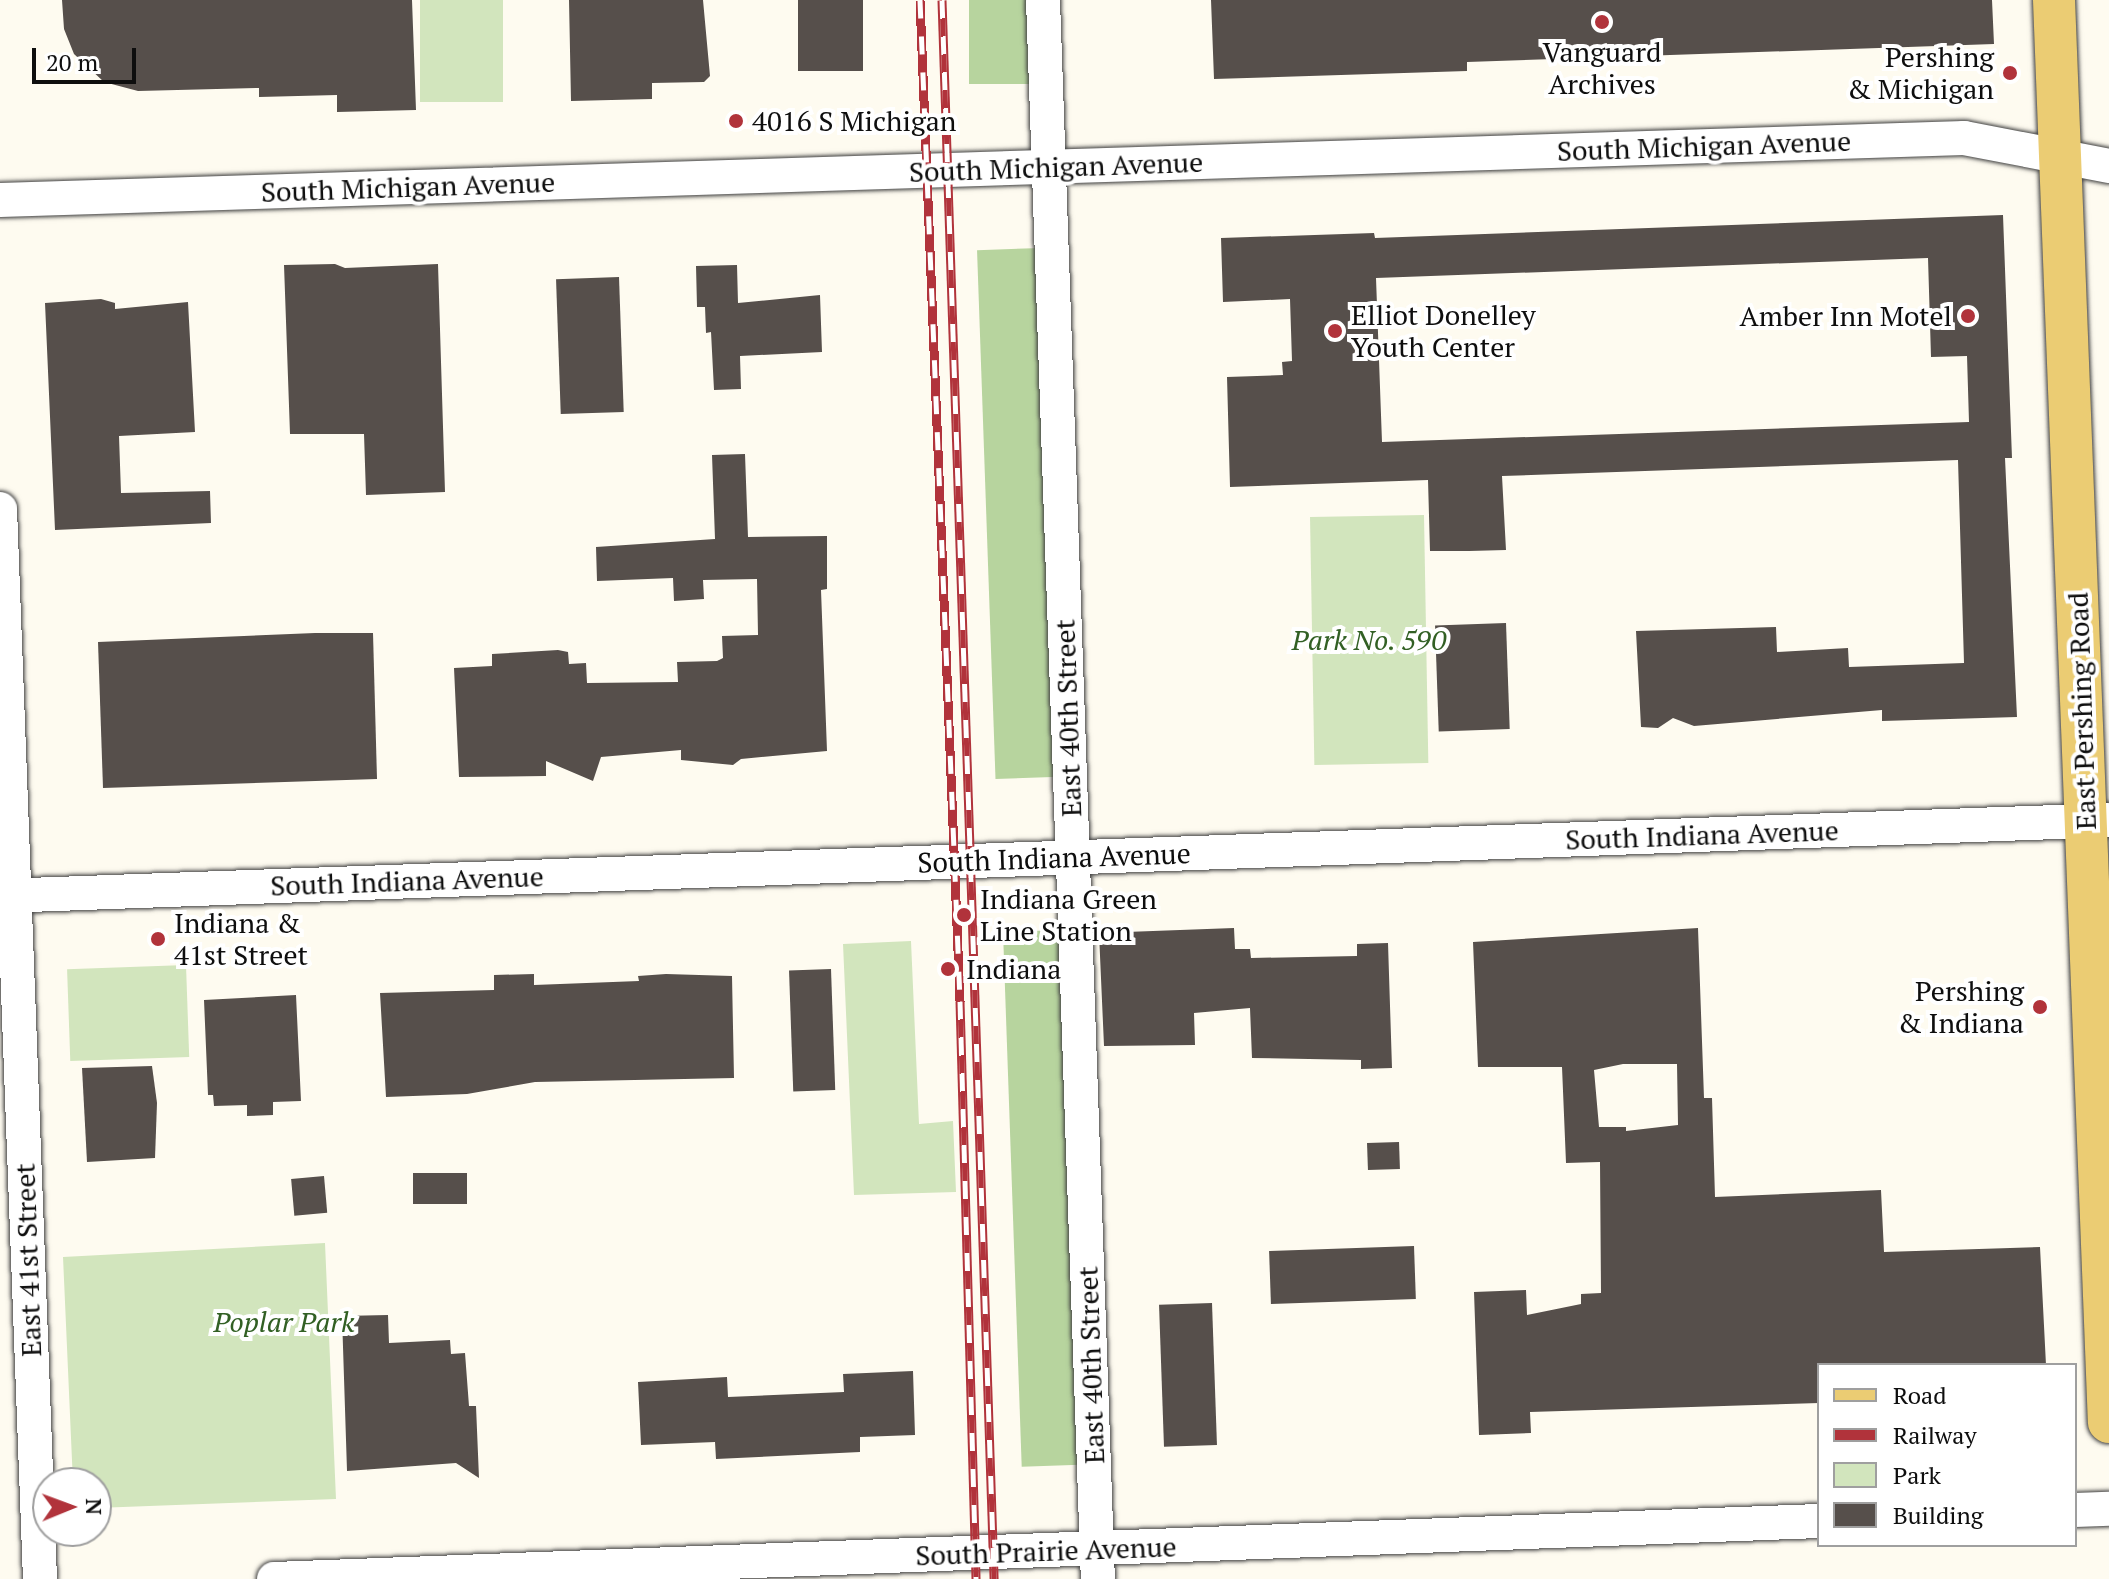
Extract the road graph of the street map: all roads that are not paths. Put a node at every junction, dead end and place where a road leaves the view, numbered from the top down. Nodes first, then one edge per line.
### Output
1 (1043, 0) edge
2 (2054, 0) edge
3 (2060, 160) junction
4 (2109, 166) edge
5 (1049, 167) junction
6 (0, 200) edge
7 (0, 509) edge
8 (2097, 821) edge
9 (1073, 857) junction
10 (7, 895) edge
11 (2108, 1337) edge
12 (2109, 1422) edge
13 (2109, 1509) edge
14 (2077, 1510) edge
15 (1817, 1521) edge
16 (1098, 1564) edge
17 (40, 1579) edge
18 (274, 1579) edge

1 - 5 street, East 40th Street
2 - 3 main road, East Pershing Road
3 - 4 street, South Michigan Avenue
3 - 5 street, South Michigan Avenue
3 - 8 main road, East Pershing Road
5 - 6 street, South Michigan Avenue
5 - 9 street, East 40th Street
7 - 10 street, East 41st Street
8 - 9 street, South Indiana Avenue
8 - 11 main road, East Pershing Road
9 - 10 street, South Indiana Avenue
9 - 16 street, East 40th Street
10 - 17 street, East 41st Street
11 - 12 main road, East Pershing Road
13 - 14 street
15 - 16 street, South Prairie Avenue
16 - 18 street, South Prairie Avenue

